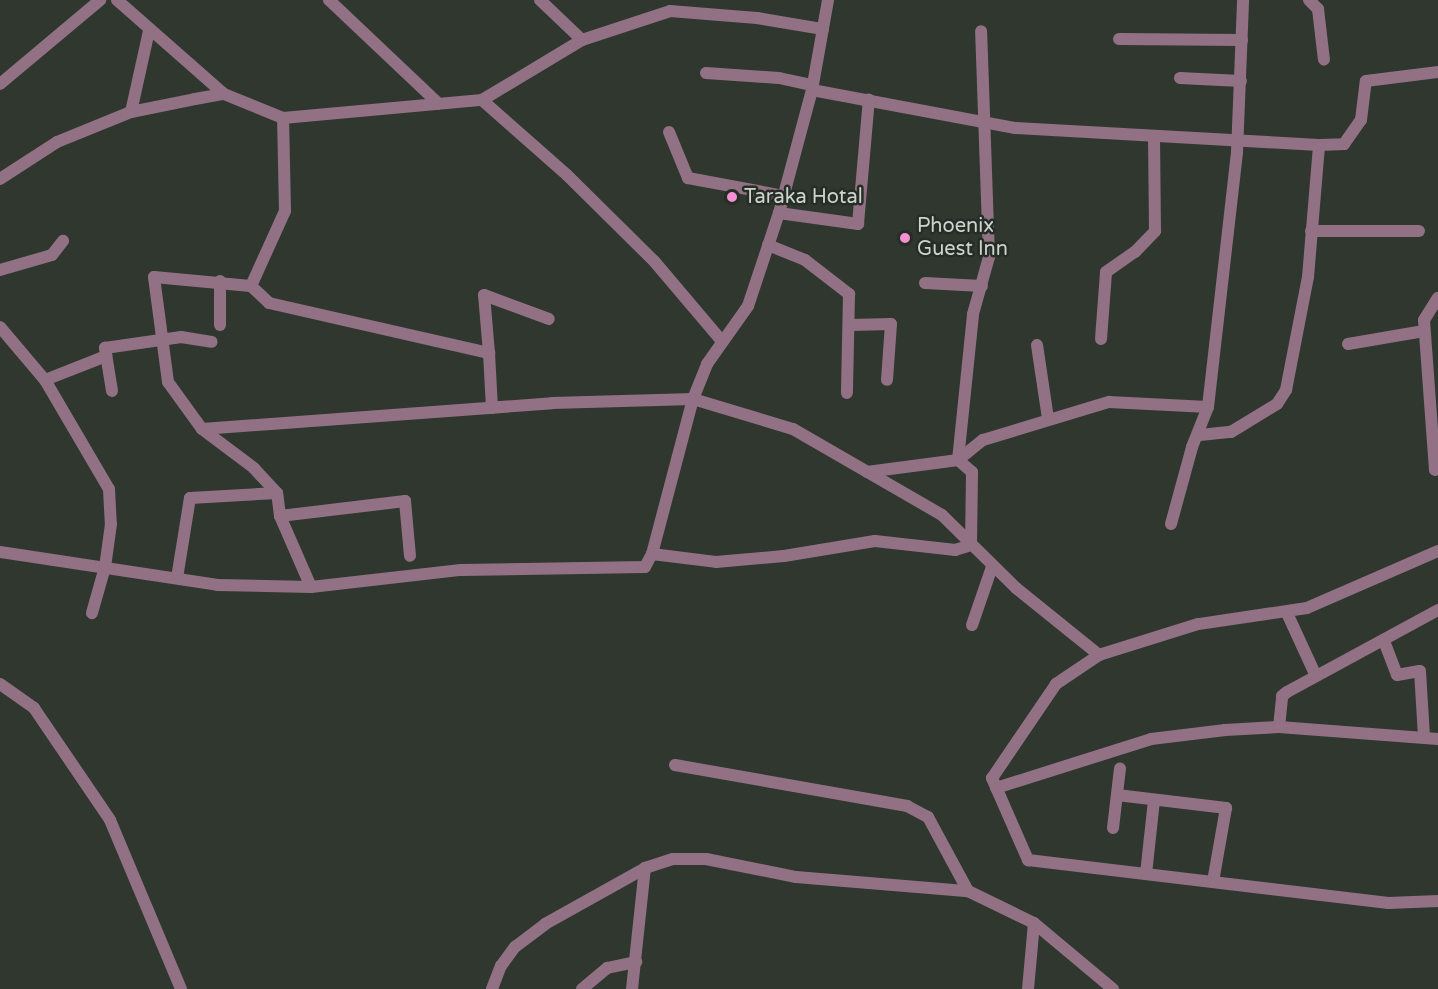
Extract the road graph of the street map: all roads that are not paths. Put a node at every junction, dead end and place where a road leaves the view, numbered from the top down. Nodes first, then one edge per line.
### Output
1 (100, 0) edge
2 (117, 0) edge
3 (329, 0) edge
4 (540, 0) edge
5 (828, 0) edge
6 (1243, 0) edge
7 (1309, 0) edge
8 (672, 6) edge
9 (823, 29) junction
10 (148, 31) junction
11 (981, 31) dead end
12 (1119, 39) dead end
13 (582, 40) junction
14 (1242, 40) junction
15 (1324, 60) dead end
16 (1438, 72) edge
17 (706, 73) dead end
18 (1180, 78) dead end
19 (1240, 81) junction
20 (0, 84) edge
21 (812, 87) junction
22 (224, 94) junction
23 (869, 99) junction
24 (482, 100) junction
25 (439, 104) junction
26 (131, 112) junction
27 (283, 118) junction
28 (981, 124) junction
29 (669, 132) dead end
30 (1154, 136) junction
31 (1238, 139) junction
32 (1319, 145) junction
33 (0, 179) edge
34 (784, 196) junction
35 (779, 213) junction
36 (1311, 231) junction
37 (1419, 231) dead end
38 (63, 241) dead end
39 (768, 246) junction
40 (0, 270) edge
41 (220, 280) junction
42 (925, 283) dead end
43 (252, 286) junction
44 (982, 286) junction
45 (1438, 298) edge
46 (549, 320) dead end
47 (220, 325) dead end
48 (851, 325) junction
49 (0, 327) edge
50 (1424, 331) junction
51 (162, 339) junction
52 (1101, 339) dead end
53 (721, 340) junction
54 (212, 342) dead end
55 (1348, 344) dead end
56 (1037, 345) dead end
57 (489, 353) junction
58 (106, 356) junction
59 (45, 380) junction
60 (887, 380) dead end
61 (112, 391) dead end
62 (847, 393) dead end
63 (693, 399) junction
64 (1208, 407) junction
65 (492, 408) junction
66 (1048, 418) junction
67 (202, 429) junction
68 (1200, 435) junction
69 (958, 460) junction
70 (1435, 470) dead end
71 (867, 472) junction
72 (277, 492) junction
73 (280, 516) junction
74 (1171, 524) dead end
75 (971, 545) junction
76 (1438, 551) edge
77 (0, 552) edge
78 (652, 554) junction
79 (410, 556) dead end
80 (105, 567) junction
81 (992, 567) junction
82 (177, 578) junction
83 (311, 587) junction
84 (1438, 610) edge
85 (92, 613) dead end
86 (1287, 613) junction
87 (972, 625) dead end
88 (1384, 641) junction
89 (1099, 655) junction
90 (1315, 674) junction
91 (0, 684) edge
92 (1279, 728) junction
93 (1424, 737) junction
94 (1438, 740) edge
95 (675, 765) dead end
96 (1120, 768) dead end
97 (996, 788) junction
98 (1117, 795) junction
99 (1154, 800) junction
100 (1113, 828) dead end
101 (645, 868) junction
102 (1146, 874) junction
103 (1213, 882) junction
104 (968, 891) junction
105 (1438, 901) edge
106 (1034, 923) junction
107 (636, 962) junction
108 (181, 989) edge
109 (492, 989) edge
110 (582, 989) edge
111 (632, 989) edge
112 (1028, 989) edge
113 (1113, 989) edge

1 - 20 street
2 - 10 street
3 - 25 street
4 - 13 street
5 - 9 street
6 - 14 street
7 - 15 street
8 - 9 street
8 - 13 street
9 - 21 street
10 - 22 street
10 - 26 street
11 - 28 street
12 - 14 street
13 - 24 street
14 - 19 street
16 - 32 street
17 - 21 street
18 - 19 street
19 - 31 street
21 - 23 street
21 - 34 street
22 - 26 street
22 - 27 street
23 - 28 street
23 - 35 street
24 - 25 street
24 - 53 street
25 - 27 street
26 - 33 street
27 - 43 street
28 - 30 street
28 - 44 street
29 - 34 street
30 - 31 street
30 - 52 street
31 - 32 street
31 - 64 street
32 - 36 street
34 - 35 street
35 - 39 street
36 - 37 street
36 - 68 street
38 - 40 street
39 - 48 street
39 - 53 street
41 - 43 street
41 - 47 street
41 - 51 street
42 - 44 street
43 - 57 street
44 - 69 street
45 - 50 street
46 - 57 street
48 - 60 street
48 - 62 street
49 - 59 street
50 - 55 street
50 - 70 street
51 - 54 street
51 - 58 street
51 - 67 street
53 - 63 street
56 - 66 street
57 - 65 street
58 - 59 street
58 - 61 street
59 - 80 street
63 - 65 street
63 - 71 street
63 - 78 street
64 - 66 street
64 - 68 street
65 - 67 street
66 - 69 street
67 - 72 street
68 - 74 street
69 - 71 street
69 - 75 street
71 - 75 street
72 - 73 street
72 - 82 street
73 - 79 street
73 - 83 street
75 - 78 street
75 - 81 street
76 - 86 street
77 - 80 street
78 - 83 street
80 - 82 street
80 - 85 street
81 - 87 street
81 - 89 street
82 - 83 street
84 - 88 street
86 - 89 street
86 - 90 street
88 - 90 street
88 - 93 street
89 - 97 street
90 - 92 street
91 - 108 street
92 - 93 street
92 - 97 street
93 - 94 street
95 - 104 street
96 - 98 street
97 - 102 street
98 - 99 street
98 - 100 street
99 - 102 street
99 - 103 street
101 - 104 street
101 - 107 street
101 - 109 street
102 - 103 street
103 - 105 street
104 - 106 street
106 - 112 street
106 - 113 street
107 - 110 street
107 - 111 street

